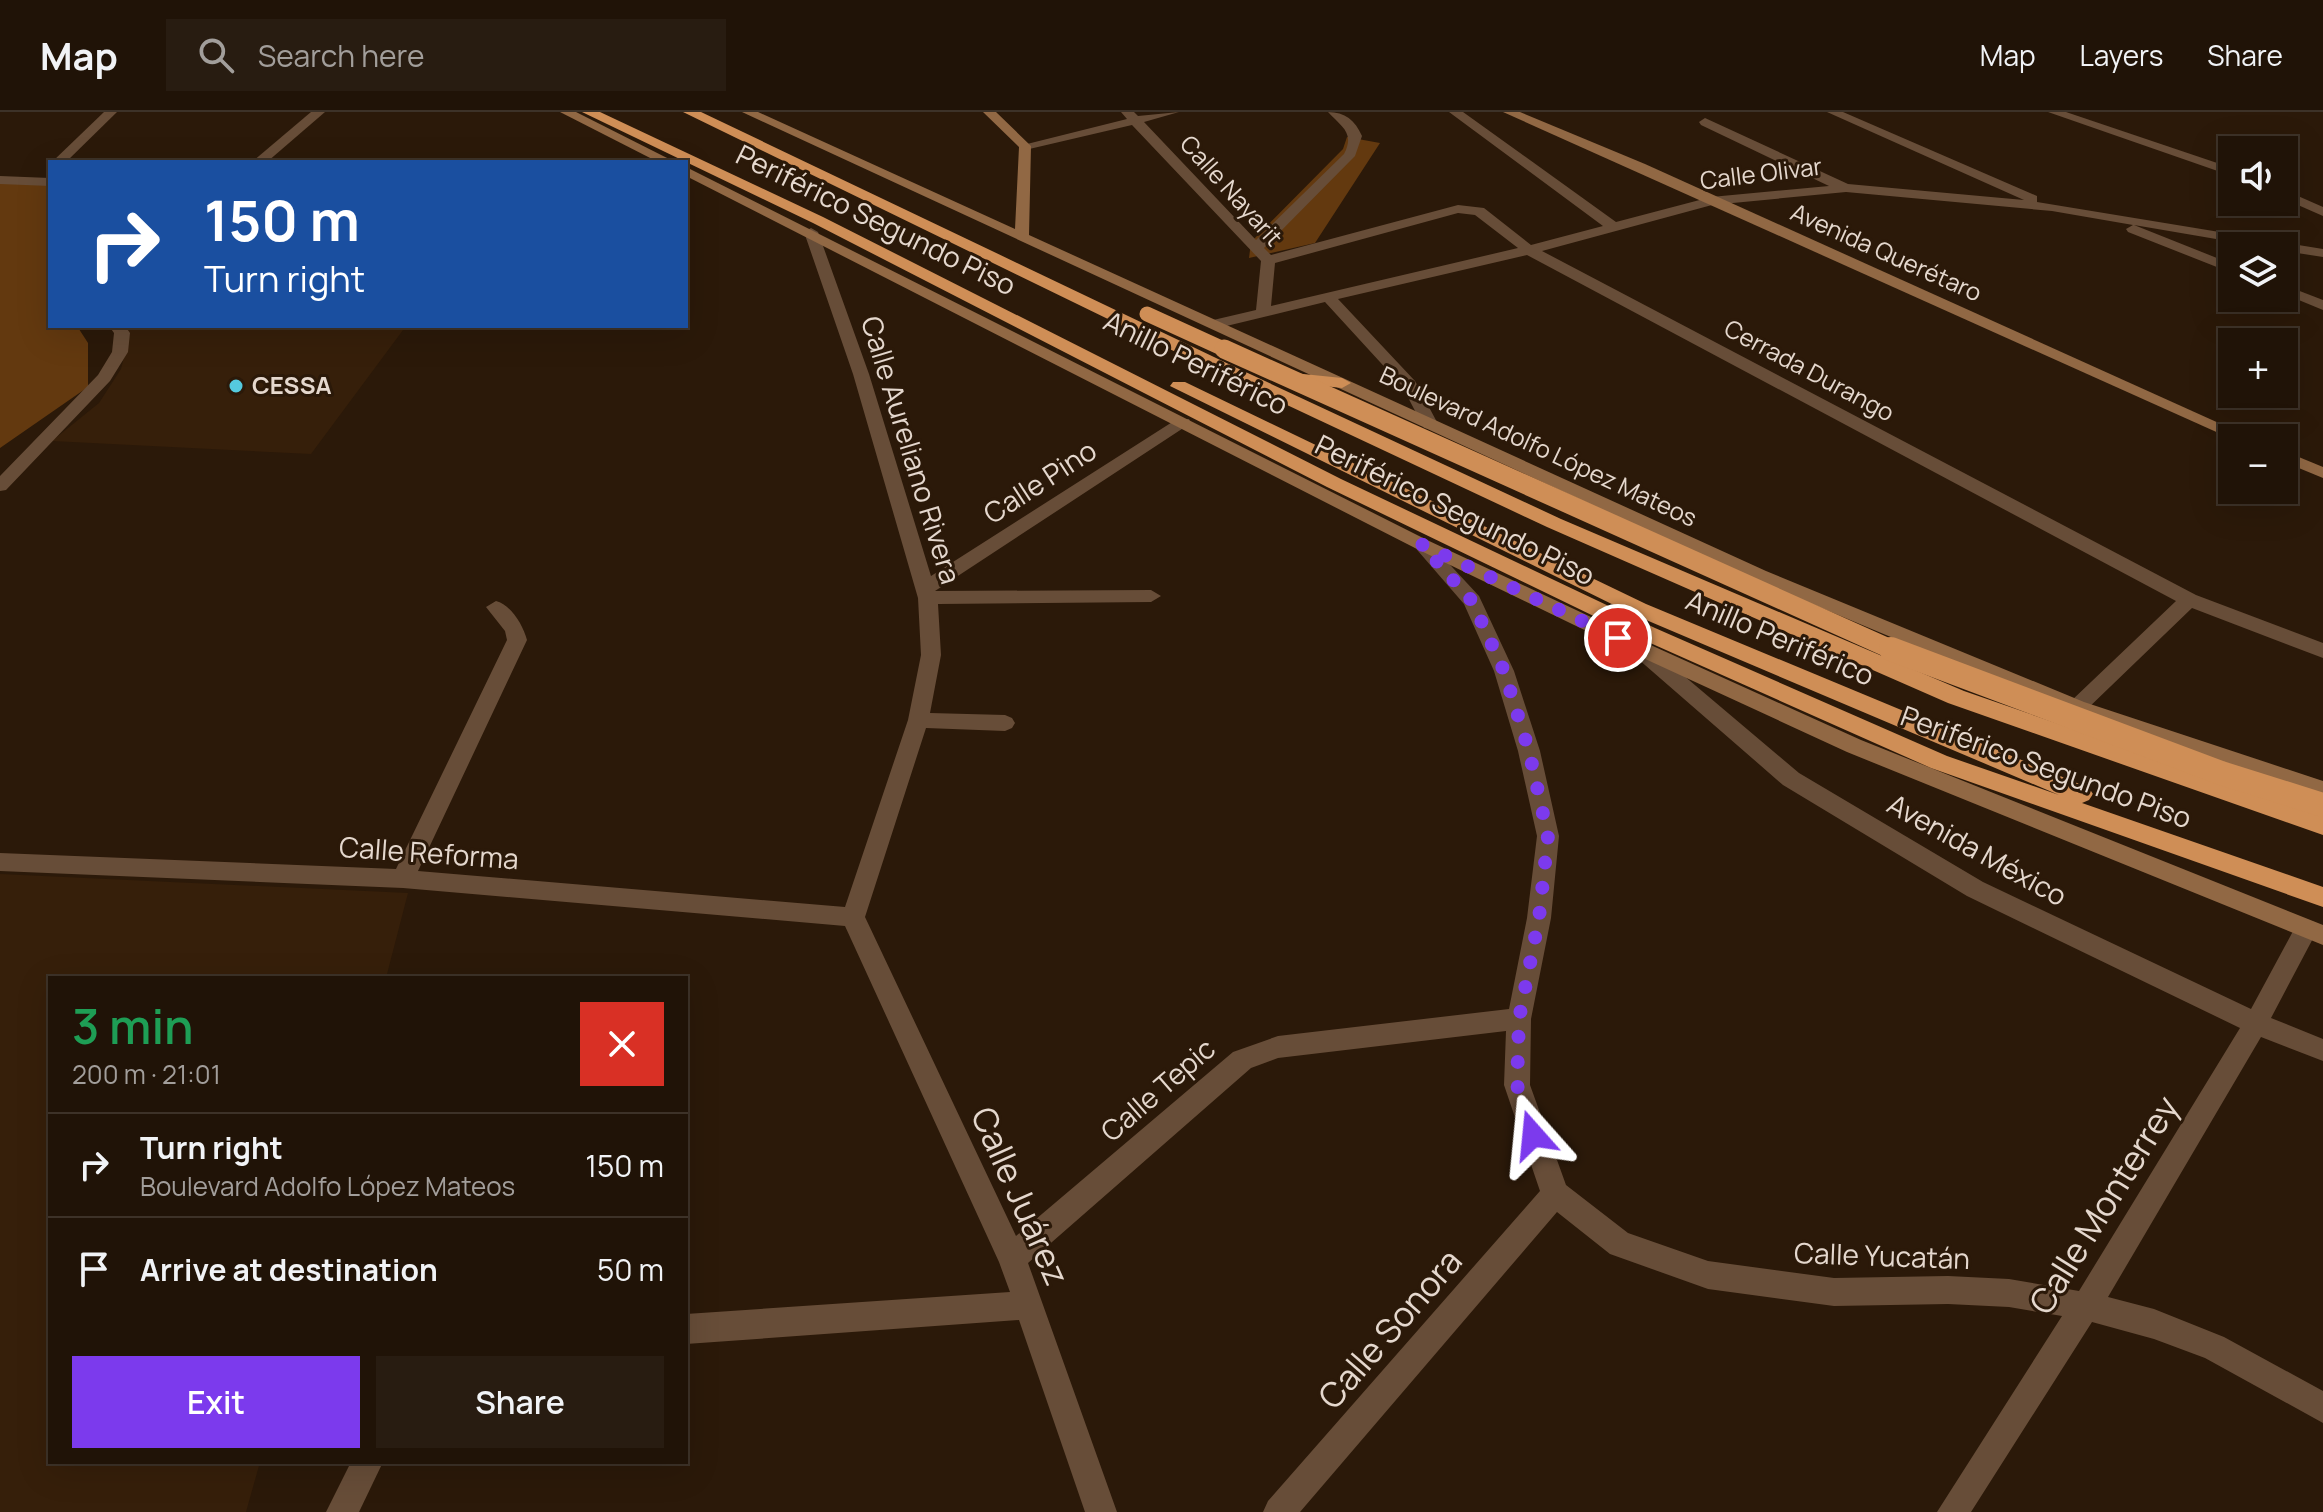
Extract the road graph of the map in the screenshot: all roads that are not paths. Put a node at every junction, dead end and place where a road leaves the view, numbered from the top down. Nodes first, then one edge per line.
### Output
1 (111, 112) edge
2 (319, 112) edge
3 (566, 112) edge
4 (589, 112) edge
5 (629, 112) edge
6 (690, 112) edge
7 (721, 112) edge
8 (748, 112) edge
9 (989, 112) edge
10 (1173, 112) edge
11 (1334, 112) edge
12 (1455, 112) edge
13 (1509, 112) edge
14 (1833, 112) edge
15 (2054, 112) edge
16 (1132, 116) edge
17 (1705, 122) dead end
18 (1025, 146) junction
19 (61, 160) edge
20 (261, 160) edge
21 (664, 160) edge
22 (2218, 167) edge
23 (688, 172) edge
24 (0, 180) edge
25 (45, 182) edge
26 (1846, 188) junction
27 (2298, 196) edge
28 (2298, 199) edge
29 (1711, 201) junction
30 (2323, 203) edge
31 (2052, 207) junction
32 (2323, 212) edge
33 (2095, 214) junction
34 (1613, 227) junction
35 (811, 232) junction
36 (1022, 236) junction
37 (1529, 250) junction
38 (2323, 253) edge
39 (1262, 254) junction
40 (2218, 263) edge
41 (2298, 295) edge
42 (1330, 299) junction
43 (2323, 305) edge
44 (1263, 312) junction
45 (1214, 324) junction
46 (118, 328) edge
47 (1231, 372) junction
48 (1342, 383) junction
49 (1183, 423) junction
50 (1430, 424) junction
51 (2218, 426) edge
52 (2298, 462) edge
53 (2323, 473) edge
54 (0, 486) edge
55 (1421, 544) junction
56 (927, 593) junction
57 (1151, 596) dead end
58 (2189, 600) junction
59 (496, 607) dead end
60 (1637, 647) junction
61 (2323, 651) edge
62 (2077, 707) junction
63 (918, 720) junction
64 (1005, 723) dead end
65 (2323, 789) edge
66 (2323, 805) edge
67 (2323, 826) edge
68 (0, 862) edge
69 (403, 879) junction
70 (2323, 881) edge
71 (2323, 897) edge
72 (853, 917) junction
73 (2314, 932) edge
74 (1519, 1019) junction
75 (2257, 1024) junction
76 (2323, 1050) edge
77 (1555, 1194) junction
78 (1012, 1258) junction
79 (1030, 1305) junction
80 (2085, 1306) junction
81 (688, 1329) edge
82 (2323, 1408) edge
83 (367, 1464) edge
84 (342, 1512) edge
85 (1101, 1512) edge
86 (1279, 1512) edge
87 (1953, 1512) edge

1 - 19 street
2 - 20 street
3 - 21 main road
4 - 71 highway, Periférico Segundo Piso
5 - 70 highway, Anillo Periférico
6 - 47 highway, Anillo Periférico
7 - 66 highway, Periférico Segundo Piso, bridge
8 - 36 main road, Boulevard Adolfo López Mateos
9 - 18 main road
10 - 16 street
11 - 39 street
12 - 34 street
13 - 29 main road, Avenida Querétaro
14 - 31 street
15 - 22 street
16 - 18 street
16 - 39 street, Calle Nayarit
17 - 26 street
18 - 36 main road
23 - 35 main road
24 - 25 street
26 - 29 street, Calle Olivar
26 - 31 street, Calle Olivar
27 - 30 street
28 - 32 street
29 - 34 street, Calle Olivar
29 - 51 main road, Avenida Querétaro
31 - 33 street, Calle Olivar
33 - 38 street, Calle Olivar
33 - 40 street
34 - 37 street, Calle Olivar
35 - 49 main road
35 - 56 street, Calle Aureliano Rivera
36 - 45 main road, Boulevard Adolfo López Mateos
37 - 39 street, Cerrada Durango
37 - 42 street, Calle Olivar
37 - 58 street, Cerrada Durango
39 - 44 street, Calle Nayarit
41 - 43 street
42 - 44 street, Calle Olivar
42 - 50 street
44 - 45 street, Calle Olivar
45 - 48 main road, Boulevard Adolfo López Mateos
46 - 54 street
47 - 48 highway
47 - 67 highway, Anillo Periférico
48 - 50 main road, Boulevard Adolfo López Mateos
49 - 55 main road
49 - 56 street, Calle Pino
50 - 62 main road, Boulevard Adolfo López Mateos
52 - 53 main road
55 - 60 main road
55 - 74 street
56 - 57 street
56 - 63 street, Calle Aureliano Rivera
58 - 61 street, Cerrada Durango
58 - 62 street
59 - 69 street
60 - 73 main road
60 - 75 street, Avenida México
62 - 65 main road, Boulevard Adolfo López Mateos
63 - 64 street
63 - 72 street, Calle Aureliano Rivera
68 - 69 street, Calle Reforma
69 - 72 street, Calle Reforma
72 - 78 street, Calle Juárez
73 - 75 street, Calle Monterrey
74 - 77 street
74 - 78 street, Calle Tepic
75 - 76 street, Avenida México
75 - 80 street, Calle Monterrey
77 - 80 street, Calle Yucatán
77 - 86 street, Calle Sonora
78 - 79 street, Calle Juárez
79 - 81 street
79 - 85 street, Calle Juárez
80 - 82 street, Calle Yucatán
80 - 87 street, Calle Monterrey
83 - 84 street

